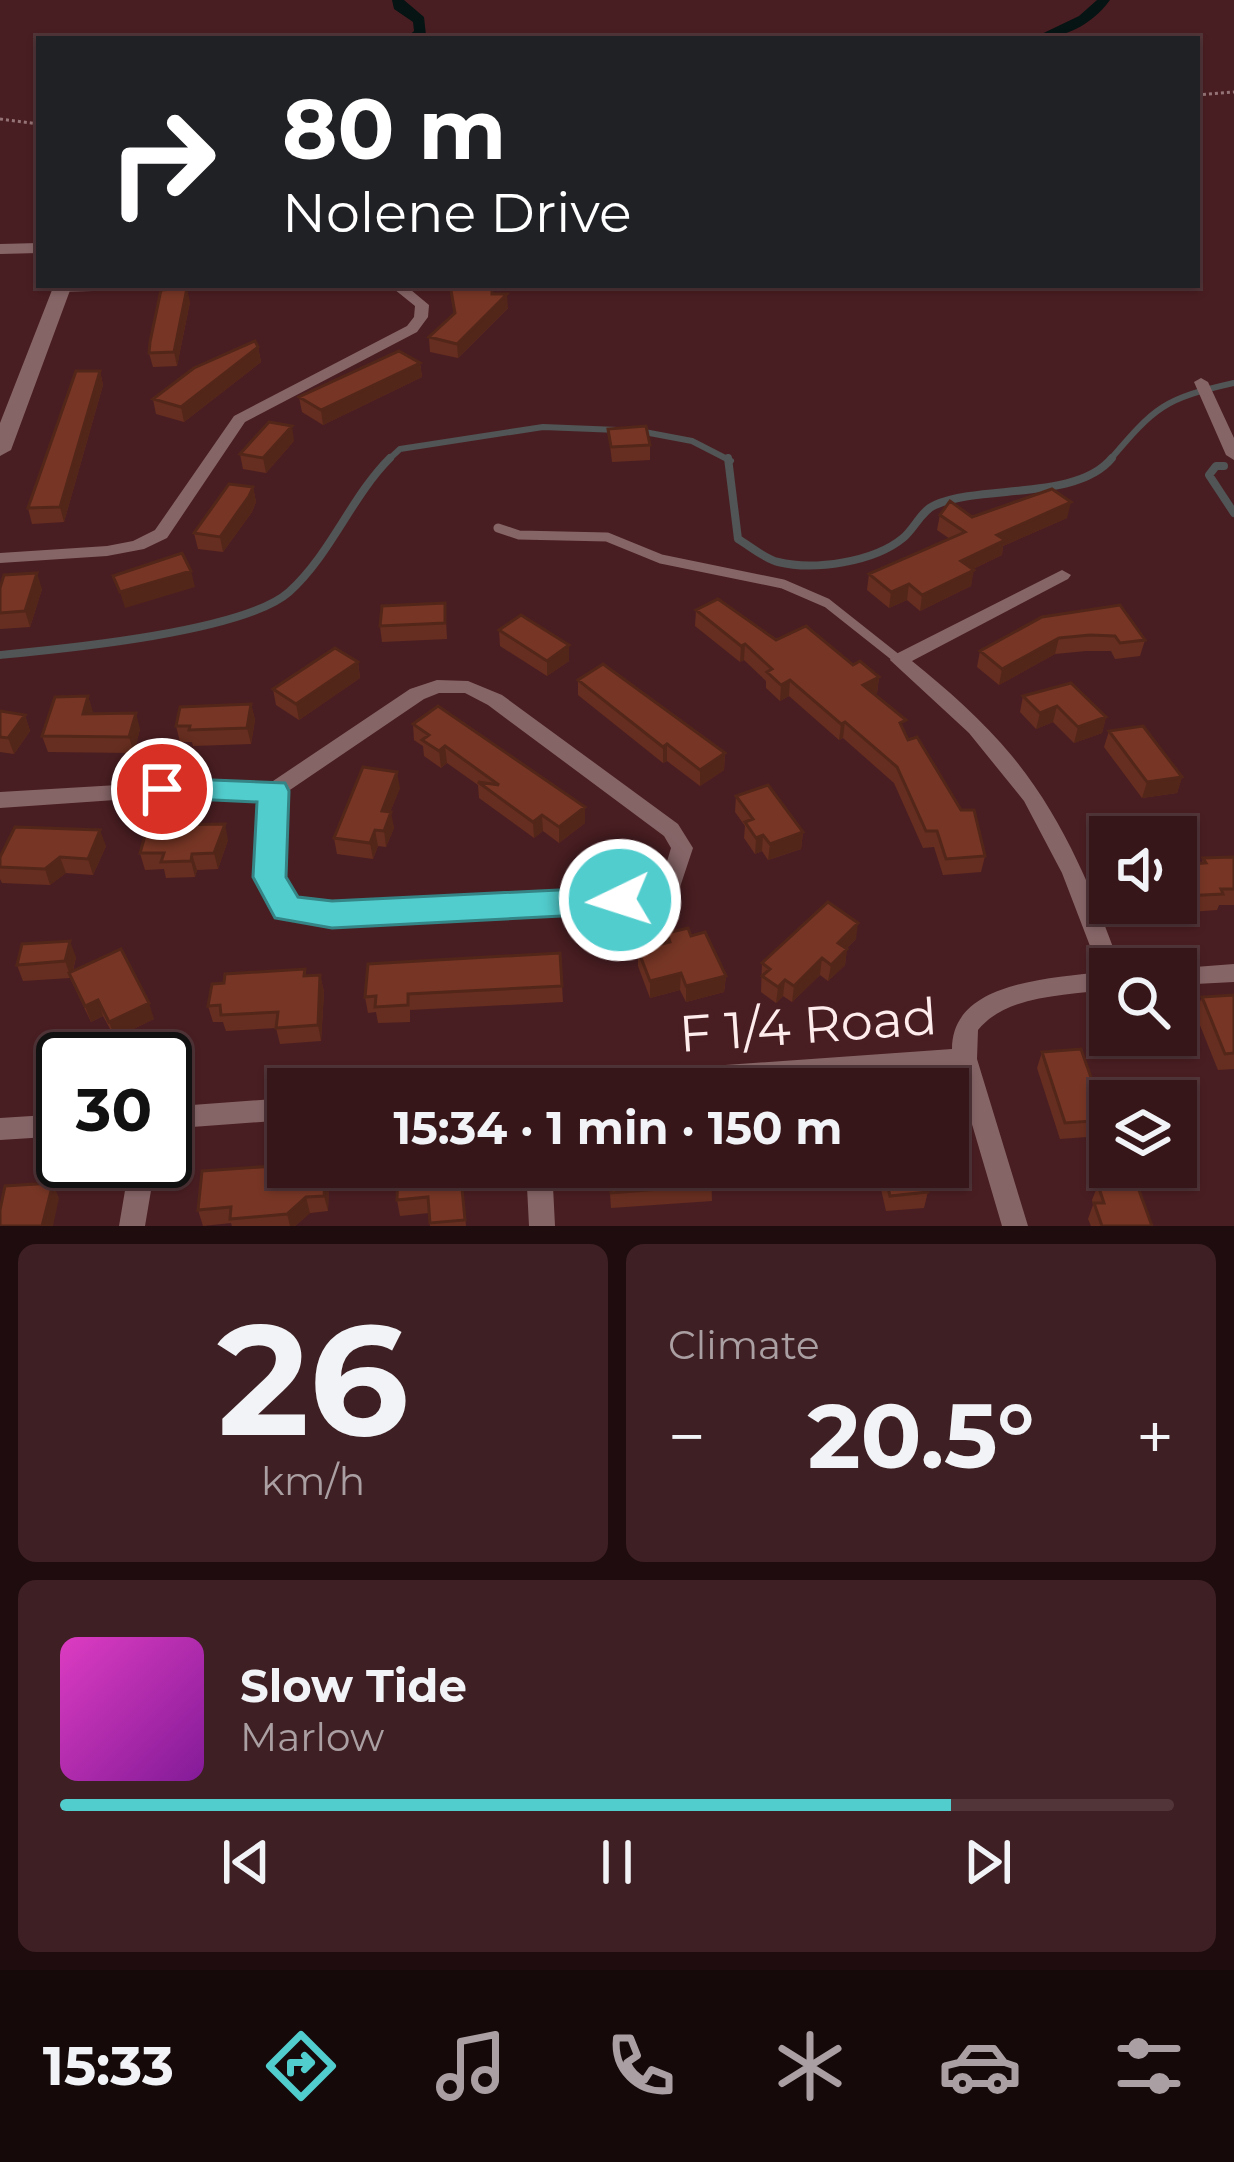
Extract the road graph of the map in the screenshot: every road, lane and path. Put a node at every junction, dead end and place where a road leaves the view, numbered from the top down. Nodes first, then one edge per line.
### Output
1 (1234, 92) edge
2 (1200, 95) edge
3 (0, 119) edge
4 (36, 124) edge
5 (36, 248) edge
6 (0, 249) edge
7 (63, 288) edge
8 (400, 288) edge
9 (1201, 382) dead end
10 (0, 450) edge
11 (1234, 455) edge
12 (498, 528) dead end
13 (0, 558) edge
14 (1062, 575) dead end
15 (899, 660) junction
16 (274, 791) junction
17 (0, 800) edge
18 (1102, 948) edge
19 (1234, 973) edge
20 (1197, 975) edge
21 (1089, 984) edge
22 (965, 1059) junction
23 (838, 1068) edge
24 (267, 1110) edge
25 (192, 1116) edge
26 (36, 1127) edge
27 (0, 1129) edge
28 (138, 1188) edge
29 (540, 1188) edge
30 (132, 1226) edge
31 (542, 1226) edge
32 (1015, 1226) edge

1 - 2 path
3 - 4 path
5 - 6 street
7 - 10 street
8 - 13 street
9 - 11 street
12 - 15 lane
14 - 15 street
15 - 18 street
16 - 16 street
16 - 17 street
19 - 20 street
21 - 22 street, F 1/4 Road
22 - 23 street, F 1/4 Road
22 - 32 street
24 - 25 street
26 - 27 street
28 - 30 street
29 - 31 street

